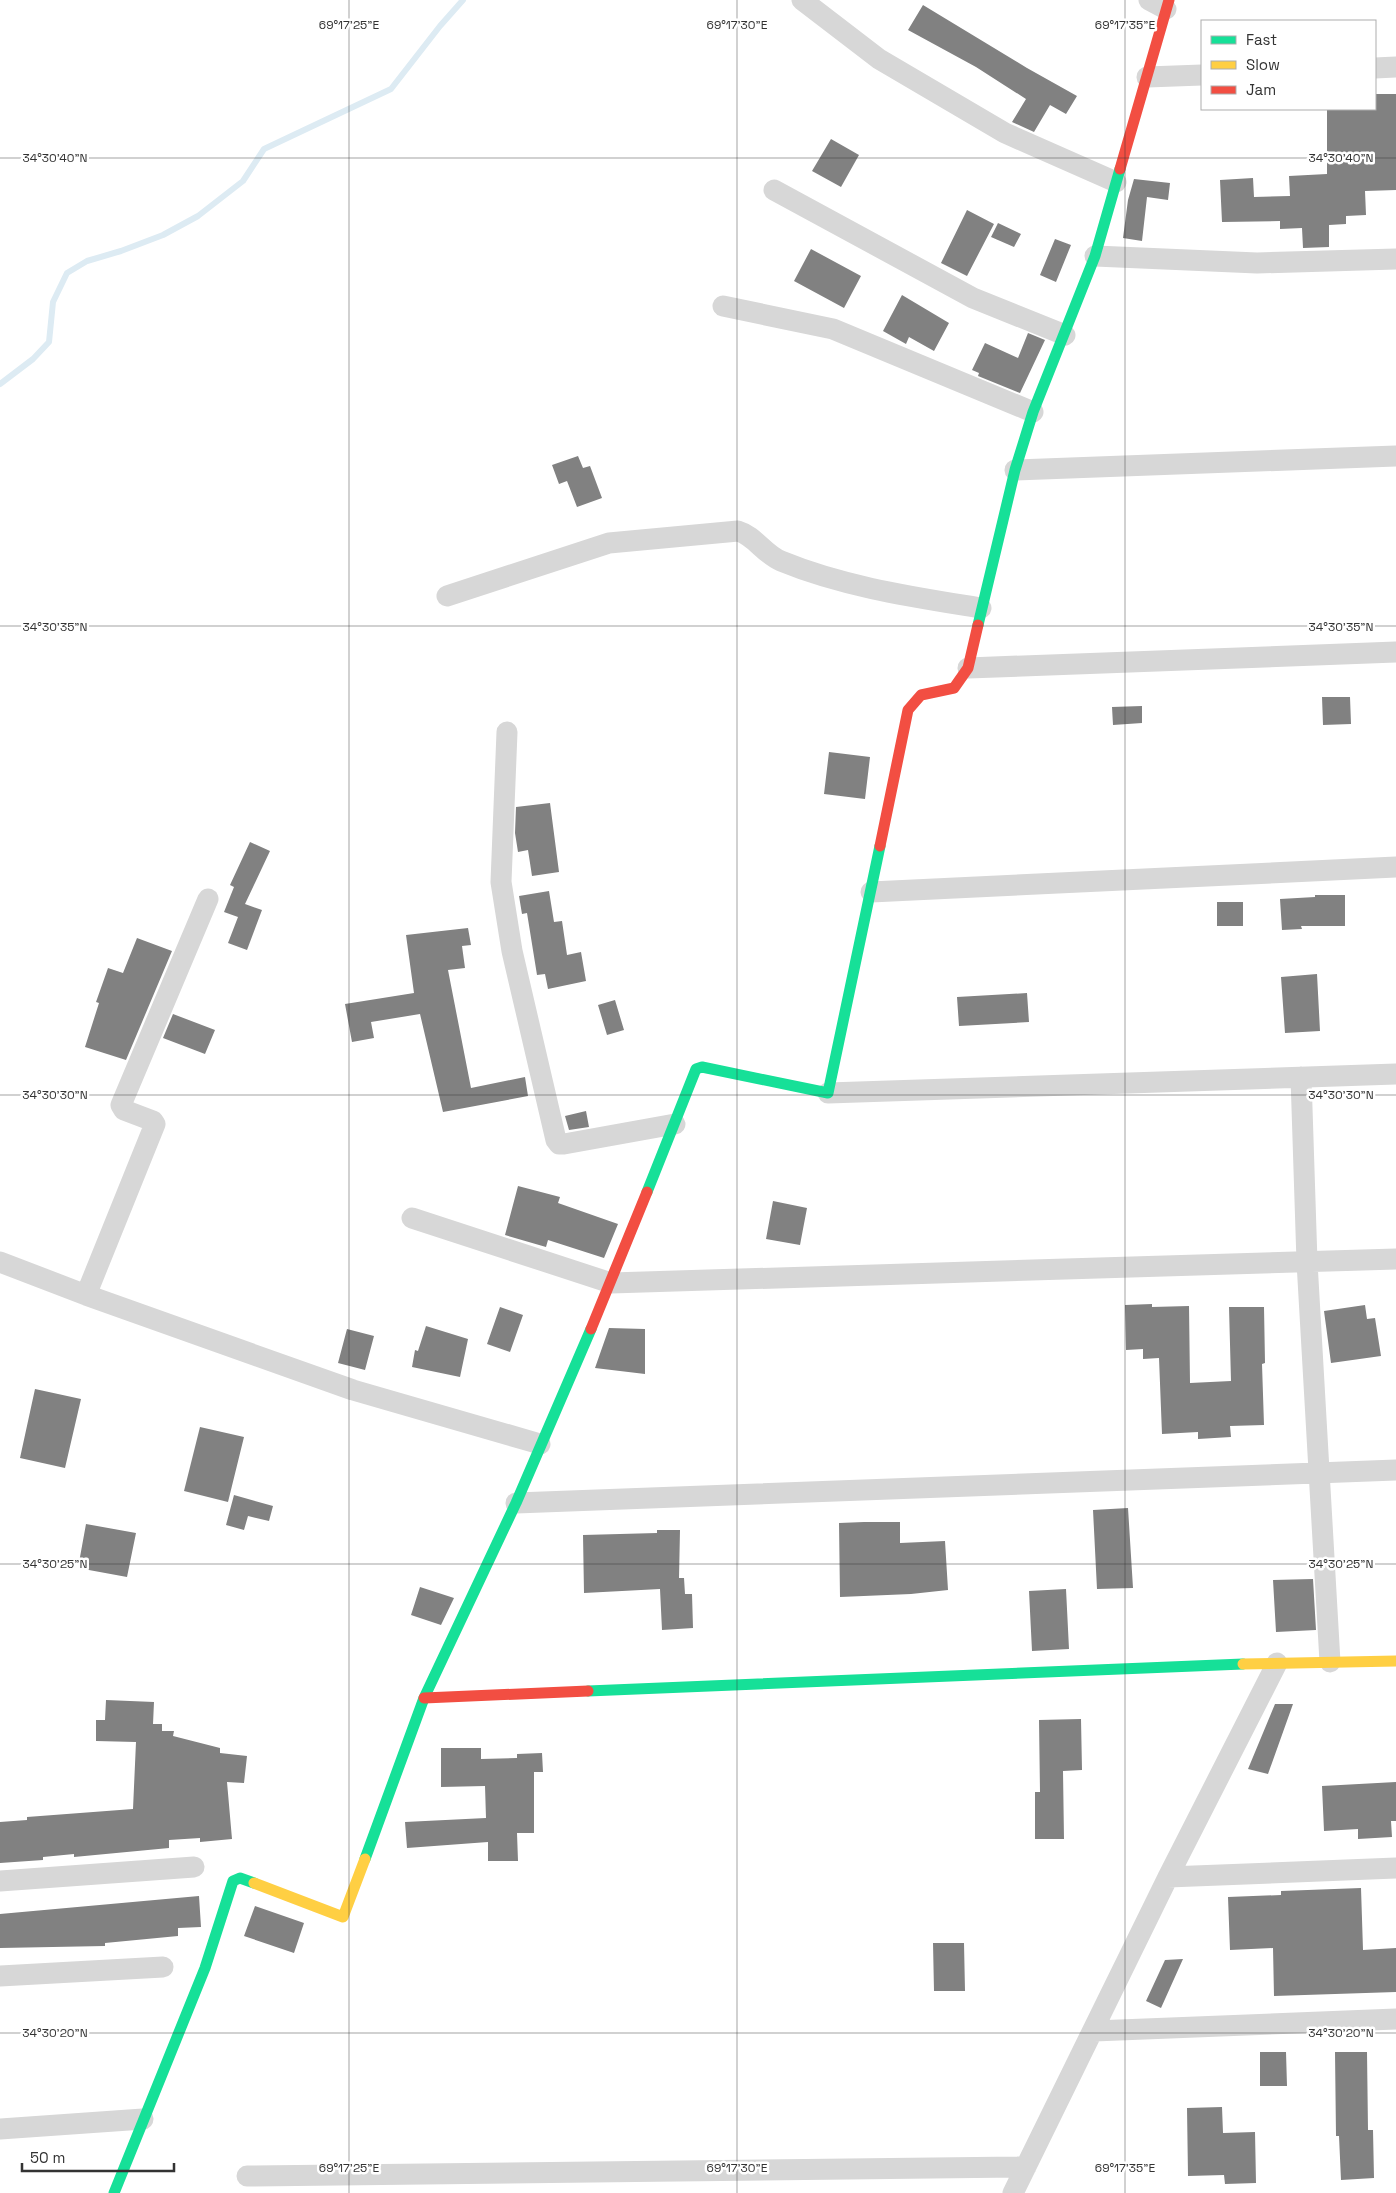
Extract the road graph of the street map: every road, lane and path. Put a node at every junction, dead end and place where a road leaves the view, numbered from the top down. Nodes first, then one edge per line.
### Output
1 (802, 0) edge
2 (1162, 3) edge
3 (1396, 67) edge
4 (1376, 68) edge
5 (1201, 75) edge
6 (1147, 77) junction
7 (1116, 182) junction
8 (774, 190) dead end
9 (1096, 256) junction
10 (1396, 259) edge
11 (723, 306) dead end
12 (1065, 335) junction
13 (1034, 412) junction
14 (1396, 456) edge
15 (1015, 470) junction
16 (447, 596) dead end
17 (981, 608) junction
18 (1396, 652) edge
19 (968, 668) junction
20 (507, 732) dead end
21 (1396, 868) edge
22 (871, 892) junction
23 (208, 900) dead end
24 (1396, 1074) edge
25 (1301, 1077) junction
26 (828, 1093) junction
27 (675, 1124) junction
28 (412, 1218) dead end
29 (1396, 1259) edge
30 (0, 1262) edge
31 (1307, 1262) junction
32 (611, 1284) junction
33 (86, 1295) junction
34 (540, 1444) junction
35 (1396, 1470) edge
36 (1321, 1474) junction
37 (516, 1503) junction
38 (1396, 1661) edge
39 (1330, 1662) junction
40 (1277, 1663) junction
41 (424, 1698) junction
42 (194, 1867) dead end
43 (1396, 1868) edge
44 (1168, 1877) junction
45 (0, 1881) edge
46 (163, 1967) dead end
47 (0, 1976) edge
48 (1396, 2019) edge
49 (1094, 2031) junction
50 (143, 2119) junction
51 (0, 2129) edge
52 (1026, 2167) junction
53 (247, 2176) dead end
54 (114, 2193) edge
55 (1013, 2193) edge

1 - 7 street
2 - 6 street
3 - 4 street
5 - 6 street
6 - 7 street
7 - 9 street
8 - 12 street
9 - 10 street
9 - 12 street
11 - 13 street
12 - 13 street
13 - 15 street
14 - 15 street
15 - 17 street
16 - 17 street
17 - 19 street
18 - 19 street
19 - 22 street
20 - 27 street
21 - 22 street
22 - 26 street
23 - 33 street
24 - 25 street
25 - 26 street
25 - 31 street
26 - 27 street
27 - 32 street
28 - 32 street
29 - 31 street
30 - 33 street
31 - 32 street
31 - 36 street
32 - 34 street
33 - 34 street
34 - 37 street
35 - 36 street
36 - 37 street
36 - 39 street
37 - 41 street
38 - 39 street
39 - 40 street
40 - 41 street
40 - 44 street
41 - 50 street
42 - 45 street
43 - 44 street
44 - 49 street
46 - 47 street
48 - 49 street
49 - 52 street
50 - 51 street
50 - 54 street
52 - 53 street
52 - 55 street

